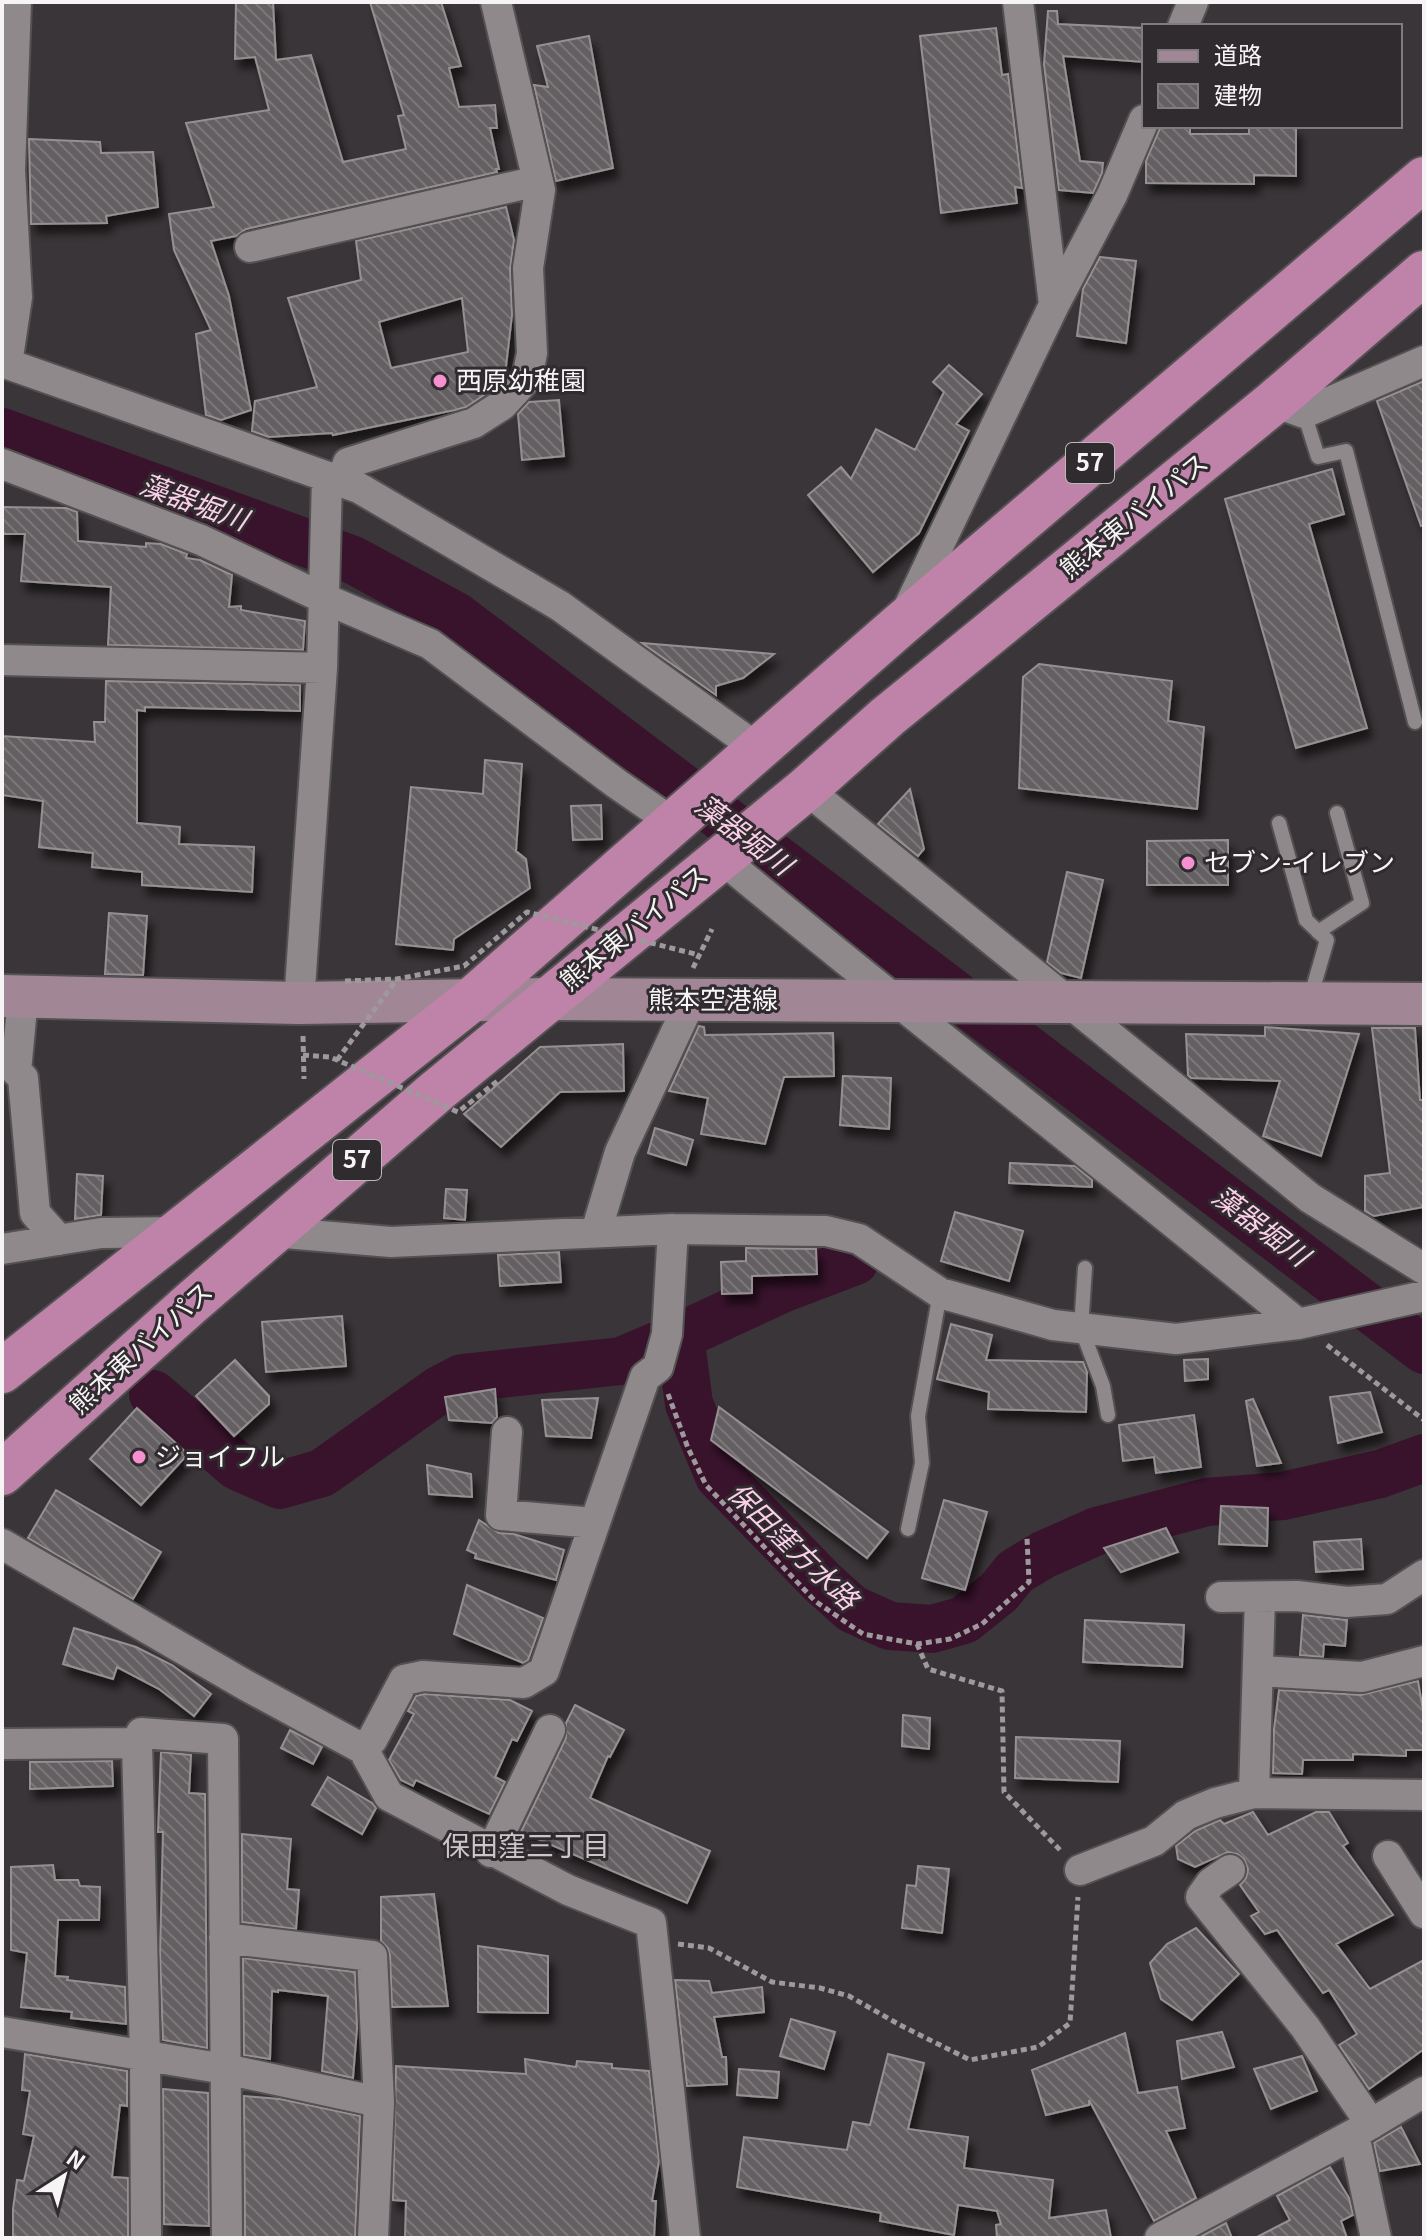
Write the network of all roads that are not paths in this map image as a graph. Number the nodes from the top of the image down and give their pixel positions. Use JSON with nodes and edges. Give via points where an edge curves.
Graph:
{"nodes":[{"id":1,"x":16,"y":2,"type":"edge"},
{"id":2,"x":496,"y":2,"type":"edge"},
{"id":3,"x":1018,"y":2,"type":"edge"},
{"id":4,"x":1193,"y":2,"type":"edge"},
{"id":5,"x":1184,"y":24,"type":"edge"},
{"id":6,"x":1142,"y":125,"type":"edge"},
{"id":7,"x":1424,"y":179,"type":"edge"},
{"id":8,"x":538,"y":181,"type":"junction"},
{"id":9,"x":250,"y":247,"type":"dead end"},
{"id":10,"x":1424,"y":273,"type":"edge"},
{"id":11,"x":1054,"y":305,"type":"junction"},
{"id":12,"x":1424,"y":361,"type":"edge"},
{"id":13,"x":4,"y":363,"type":"edge"},
{"id":14,"x":1289,"y":408,"type":"junction"},
{"id":15,"x":2,"y":464,"type":"edge"},
{"id":16,"x":334,"y":481,"type":"junction"},
{"id":17,"x":323,"y":589,"type":"junction"},
{"id":18,"x":901,"y":624,"type":"junction"},
{"id":19,"x":2,"y":660,"type":"edge"},
{"id":20,"x":322,"y":668,"type":"junction"},
{"id":21,"x":1415,"y":722,"type":"dead end"},
{"id":22,"x":758,"y":749,"type":"junction"},
{"id":23,"x":806,"y":789,"type":"junction"},
{"id":24,"x":1337,"y":813,"type":"dead end"},
{"id":25,"x":672,"y":822,"type":"junction"},
{"id":26,"x":1279,"y":823,"type":"dead end"},
{"id":27,"x":721,"y":858,"type":"junction"},
{"id":28,"x":1318,"y":932,"type":"junction"},
{"id":29,"x":691,"y":985,"type":"junction"},
{"id":30,"x":13,"y":996,"type":"edge"},
{"id":31,"x":547,"y":999,"type":"junction"},
{"id":32,"x":470,"y":1001,"type":"junction"},
{"id":33,"x":904,"y":1002,"type":"junction"},
{"id":34,"x":1058,"y":1004,"type":"junction"},
{"id":35,"x":1309,"y":1004,"type":"junction"},
{"id":36,"x":1424,"y":1004,"type":"edge"},
{"id":37,"x":301,"y":1018,"type":"junction"},
{"id":38,"x":673,"y":1229,"type":"junction"},
{"id":39,"x":180,"y":1232,"type":"junction"},
{"id":40,"x":273,"y":1232,"type":"junction"},
{"id":41,"x":596,"y":1232,"type":"junction"},
{"id":42,"x":59,"y":1240,"type":"junction"},
{"id":43,"x":2,"y":1249,"type":"edge"},
{"id":44,"x":1085,"y":1268,"type":"dead end"},
{"id":45,"x":1424,"y":1269,"type":"edge"},
{"id":46,"x":940,"y":1293,"type":"junction"},
{"id":47,"x":1424,"y":1296,"type":"edge"},
{"id":48,"x":1309,"y":1321,"type":"junction"},
{"id":49,"x":1081,"y":1328,"type":"junction"},
{"id":50,"x":2,"y":1371,"type":"edge"},
{"id":51,"x":1108,"y":1415,"type":"dead end"},
{"id":52,"x":507,"y":1432,"type":"dead end"},
{"id":53,"x":2,"y":1473,"type":"edge"},
{"id":54,"x":595,"y":1523,"type":"junction"},
{"id":55,"x":908,"y":1529,"type":"dead end"},
{"id":56,"x":2,"y":1544,"type":"edge"},
{"id":57,"x":1424,"y":1575,"type":"edge"},
{"id":58,"x":1221,"y":1597,"type":"dead end"},
{"id":59,"x":1260,"y":1597,"type":"junction"},
{"id":60,"x":1424,"y":1661,"type":"edge"},
{"id":61,"x":1259,"y":1671,"type":"junction"},
{"id":62,"x":550,"y":1730,"type":"dead end"},
{"id":63,"x":137,"y":1743,"type":"junction"},
{"id":64,"x":2,"y":1744,"type":"edge"},
{"id":65,"x":363,"y":1749,"type":"junction"},
{"id":66,"x":1254,"y":1793,"type":"junction"},
{"id":67,"x":1424,"y":1795,"type":"edge"},
{"id":68,"x":491,"y":1852,"type":"junction"},
{"id":69,"x":1388,"y":1856,"type":"dead end"},
{"id":70,"x":1080,"y":1870,"type":"road end"},
{"id":71,"x":1230,"y":1870,"type":"dead end"},
{"id":72,"x":1423,"y":1909,"type":"edge"},
{"id":73,"x":224,"y":1938,"type":"junction"},
{"id":74,"x":2,"y":2032,"type":"edge"},
{"id":75,"x":145,"y":2056,"type":"junction"},
{"id":76,"x":225,"y":2069,"type":"junction"},
{"id":77,"x":1424,"y":2092,"type":"edge"},
{"id":78,"x":379,"y":2102,"type":"junction"},
{"id":79,"x":1363,"y":2129,"type":"junction"},
{"id":80,"x":146,"y":2238,"type":"edge"},
{"id":81,"x":227,"y":2238,"type":"edge"},
{"id":82,"x":373,"y":2238,"type":"edge"},
{"id":83,"x":685,"y":2238,"type":"edge"},
{"id":84,"x":1160,"y":2238,"type":"edge"},
{"id":85,"x":1376,"y":2238,"type":"edge"}],
"edges":[{"from":1,"to":13,"type":"street","via":[[10,170],[17,297]]},
{"from":2,"to":8,"type":"street"},
{"from":3,"to":11,"type":"street"},
{"from":4,"to":5,"type":"street"},
{"from":6,"to":11,"type":"street"},
{"from":7,"to":18,"type":"highway","name":"熊本東バイパス","number":"57"},
{"from":8,"to":9,"type":"street"},
{"from":8,"to":16,"type":"street","via":[[528,268],[532,353],[527,378],[502,405],[474,423],[348,463]]},
{"from":10,"to":14,"type":"highway","name":"熊本東バイパス","number":"57"},
{"from":11,"to":18,"type":"street"},
{"from":12,"to":14,"type":"street"},
{"from":13,"to":16,"type":"street"},
{"from":14,"to":21,"type":"lane","via":[[1318,457],[1346,451]]},
{"from":14,"to":23,"type":"highway","name":"熊本東バイパス","number":"57","via":[[887,717]]},
{"from":15,"to":17,"type":"street"},
{"from":16,"to":17,"type":"street"},
{"from":16,"to":22,"type":"street","via":[[396,508],[560,606]]},
{"from":17,"to":20,"type":"street"},
{"from":17,"to":25,"type":"street","via":[[430,644]]},
{"from":18,"to":22,"type":"highway","name":"熊本東バイパス","number":"57"},
{"from":19,"to":20,"type":"street"},
{"from":20,"to":37,"type":"street"},
{"from":22,"to":25,"type":"highway","name":"熊本東バイパス","number":"57"},
{"from":23,"to":27,"type":"highway","name":"熊本東バイパス","number":"57"},
{"from":23,"to":34,"type":"street"},
{"from":24,"to":28,"type":"lane","via":[[1362,903]]},
{"from":25,"to":32,"type":"highway","name":"熊本東バイパス","number":"57"},
{"from":26,"to":28,"type":"lane","via":[[1306,920]]},
{"from":27,"to":31,"type":"highway","name":"熊本東バイパス","number":"57"},
{"from":27,"to":33,"type":"street"},
{"from":28,"to":35,"type":"lane","via":[[1327,940]]},
{"from":29,"to":31,"type":"main road","name":"熊本空港線"},
{"from":29,"to":33,"type":"main road","name":"熊本空港線"},
{"from":29,"to":41,"type":"street","via":[[620,1152]]},
{"from":30,"to":37,"type":"main road","name":"熊本空港線"},
{"from":30,"to":42,"type":"street","via":[[16,1071],[23,1078],[35,1213]]},
{"from":31,"to":32,"type":"main road","name":"熊本空港線"},
{"from":31,"to":40,"type":"highway","name":"熊本東バイパス","number":"57"},
{"from":32,"to":37,"type":"main road","name":"熊本空港線"},
{"from":32,"to":39,"type":"highway","name":"熊本東バイパス","number":"57"},
{"from":33,"to":34,"type":"main road","name":"熊本空港線"},
{"from":33,"to":48,"type":"street","via":[[1140,1194]]},
{"from":34,"to":35,"type":"main road","name":"熊本空港線"},
{"from":34,"to":45,"type":"street","via":[[1310,1198]]},
{"from":35,"to":36,"type":"main road","name":"熊本空港線"},
{"from":38,"to":41,"type":"street"},
{"from":38,"to":46,"type":"street","via":[[826,1231],[859,1239]]},
{"from":38,"to":54,"type":"street","via":[[667,1334],[658,1367],[645,1377]]},
{"from":39,"to":42,"type":"street","via":[[101,1233]]},
{"from":39,"to":50,"type":"highway","name":"熊本東バイパス","number":"57"},
{"from":40,"to":41,"type":"street","via":[[391,1242]]},
{"from":40,"to":53,"type":"highway","name":"熊本東バイパス","number":"57"},
{"from":42,"to":43,"type":"street"},
{"from":44,"to":49,"type":"lane"},
{"from":46,"to":49,"type":"street"},
{"from":46,"to":55,"type":"lane","via":[[918,1416],[922,1463]]},
{"from":47,"to":48,"type":"street"},
{"from":48,"to":49,"type":"street","via":[[1176,1339]]},
{"from":49,"to":51,"type":"lane"},
{"from":52,"to":54,"type":"street","via":[[501,1515]]},
{"from":54,"to":65,"type":"street","via":[[544,1671],[524,1683],[423,1676],[404,1680]]},
{"from":56,"to":65,"type":"street"},
{"from":57,"to":59,"type":"street","via":[[1387,1599]]},
{"from":58,"to":59,"type":"street"},
{"from":59,"to":61,"type":"street"},
{"from":60,"to":61,"type":"street","via":[[1362,1677]]},
{"from":61,"to":66,"type":"street"},
{"from":62,"to":68,"type":"street"},
{"from":63,"to":64,"type":"street"},
{"from":63,"to":73,"type":"street","via":[[141,1733],[223,1739]]},
{"from":63,"to":75,"type":"street"},
{"from":65,"to":68,"type":"street","via":[[389,1796]]},
{"from":66,"to":67,"type":"street"},
{"from":66,"to":70,"type":"street","via":[[1186,1815],[1154,1841]]},
{"from":68,"to":83,"type":"street","via":[[651,1923]]},
{"from":69,"to":72,"type":"street"},
{"from":71,"to":79,"type":"street","via":[[1201,1897],[1305,2027]]},
{"from":73,"to":76,"type":"street"},
{"from":73,"to":78,"type":"street","via":[[372,1956]]},
{"from":74,"to":75,"type":"street"},
{"from":75,"to":76,"type":"street"},
{"from":75,"to":80,"type":"street"},
{"from":76,"to":78,"type":"street"},
{"from":76,"to":81,"type":"street"},
{"from":77,"to":79,"type":"street"},
{"from":78,"to":82,"type":"street"},
{"from":79,"to":84,"type":"street"},
{"from":79,"to":85,"type":"street"}]}
